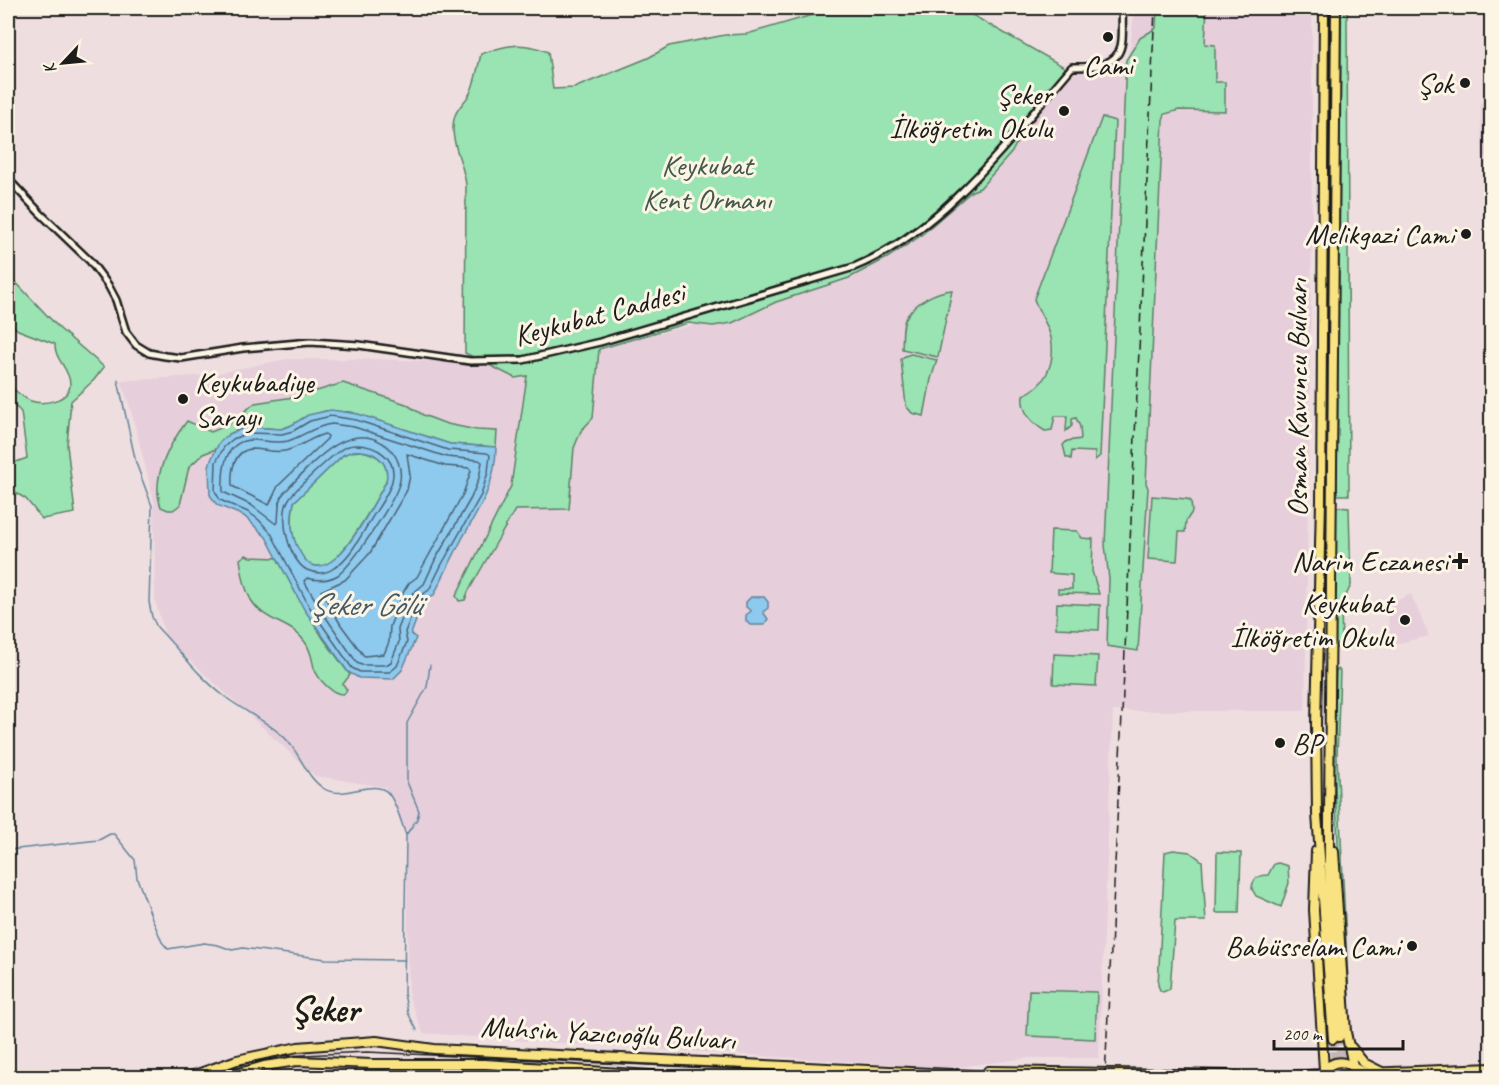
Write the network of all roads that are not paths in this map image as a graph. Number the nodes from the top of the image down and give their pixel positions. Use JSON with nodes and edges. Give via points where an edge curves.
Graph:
{"nodes":[{"id":1,"x":1123,"y":8,"type":"edge"},
{"id":2,"x":1324,"y":8,"type":"edge"},
{"id":3,"x":1336,"y":8,"type":"edge"},
{"id":4,"x":8,"y":179,"type":"edge"},
{"id":5,"x":1317,"y":814,"type":"junction"},
{"id":6,"x":1339,"y":1039,"type":"junction"},
{"id":7,"x":1354,"y":1066,"type":"junction"},
{"id":8,"x":1491,"y":1067,"type":"edge"},
{"id":9,"x":1382,"y":1072,"type":"junction"},
{"id":10,"x":953,"y":1074,"type":"junction"},
{"id":11,"x":1323,"y":1074,"type":"edge"},
{"id":12,"x":1082,"y":1075,"type":"edge"},
{"id":13,"x":1120,"y":1076,"type":"edge"},
{"id":14,"x":186,"y":1077,"type":"edge"},
{"id":15,"x":222,"y":1077,"type":"edge"},
{"id":16,"x":695,"y":1077,"type":"edge"},
{"id":17,"x":1033,"y":1077,"type":"edge"},
{"id":18,"x":1244,"y":1077,"type":"edge"},
{"id":19,"x":1258,"y":1077,"type":"edge"},
{"id":20,"x":1362,"y":1077,"type":"edge"}],
"edges":[{"from":1,"to":4,"type":"street","name":"Keykubat Caddesi","via":[[1121,46],[1115,56],[1099,66],[1072,67],[939,213],[891,249],[854,267],[534,359],[481,362],[310,342],[181,358],[149,353],[126,332],[116,300],[90,261]]},
{"from":2,"to":5,"type":"highway","name":"Osman Kavuncu Bulvarı"},
{"from":3,"to":6,"type":"highway","name":"Osman Kavuncu Bulvarı","via":[[1329,814],[1335,862]]},
{"from":5,"to":6,"type":"highway","name":"Osman Kavuncu Bulvarı"},
{"from":5,"to":11,"type":"highway","via":[[1314,910]]},
{"from":6,"to":7,"type":"highway"},
{"from":6,"to":9,"type":"highway","via":[[1361,1060]]},
{"from":7,"to":9,"type":"main road","via":[[1362,1071]]},
{"from":7,"to":11,"type":"highway","via":[[1337,1062]]},
{"from":7,"to":20,"type":"highway"},
{"from":8,"to":9,"type":"main road"},
{"from":10,"to":12,"type":"highway","via":[[1000,1070]]},
{"from":10,"to":14,"type":"highway","name":"Muhsin Yazıcıoğlu Bulvarı","via":[[434,1049],[376,1041],[260,1054]]},
{"from":10,"to":17,"type":"highway","name":"Muhsin Yazıcıoğlu Bulvarı"},
{"from":11,"to":19,"type":"highway"},
{"from":12,"to":13,"type":"highway"},
{"from":13,"to":18,"type":"highway"},
{"from":15,"to":16,"type":"highway","name":"Muhsin Yazıcıoğlu Bulvarı","via":[[297,1061],[485,1064]]}]}
